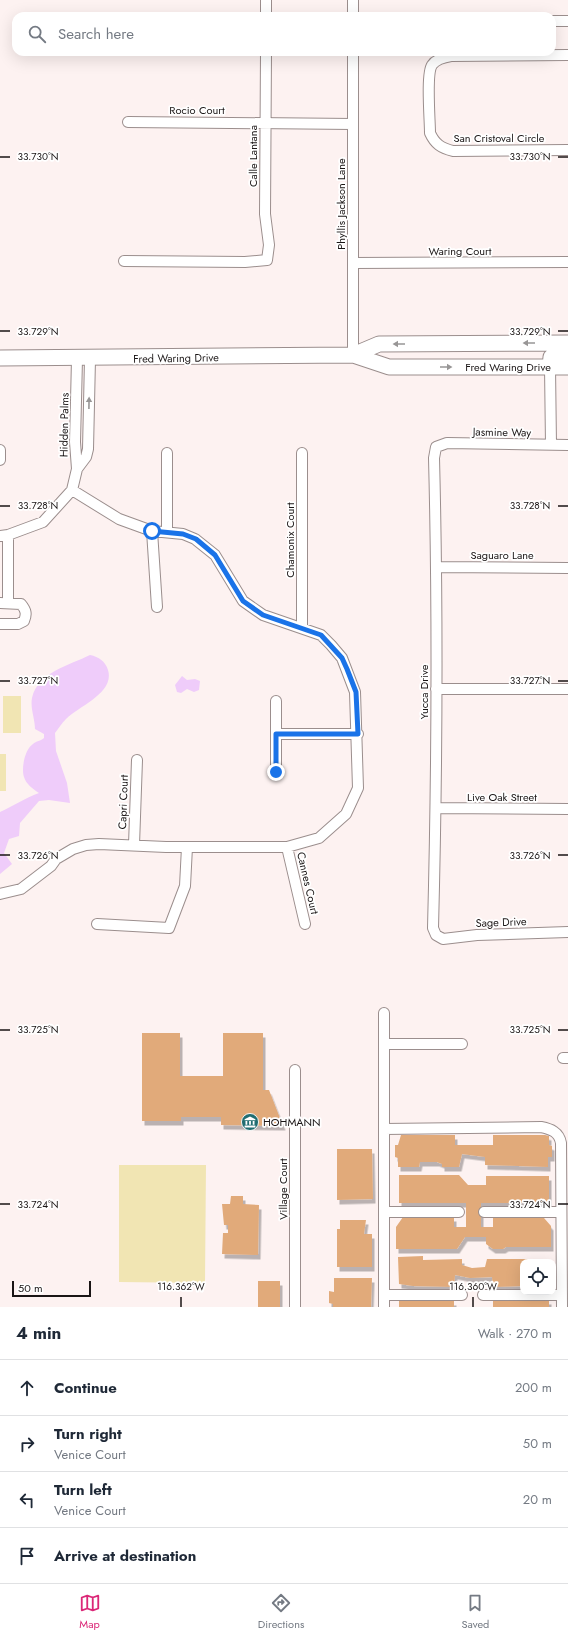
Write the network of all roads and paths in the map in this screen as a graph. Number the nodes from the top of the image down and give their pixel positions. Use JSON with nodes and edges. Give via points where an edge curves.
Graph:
{"nodes":[{"id":1,"x":266,"y":0,"type":"edge"},
{"id":2,"x":353,"y":0,"type":"edge"},
{"id":3,"x":266,"y":12,"type":"edge"},
{"id":4,"x":353,"y":12,"type":"edge"},
{"id":5,"x":556,"y":21,"type":"edge"},
{"id":6,"x":568,"y":21,"type":"edge"},
{"id":7,"x":266,"y":56,"type":"edge"},
{"id":8,"x":353,"y":56,"type":"edge"},
{"id":9,"x":568,"y":56,"type":"edge"},
{"id":10,"x":128,"y":122,"type":"dead end"},
{"id":11,"x":266,"y":122,"type":"junction"},
{"id":12,"x":353,"y":124,"type":"junction"},
{"id":13,"x":568,"y":150,"type":"edge"},
{"id":14,"x":124,"y":261,"type":"dead end"},
{"id":15,"x":568,"y":262,"type":"edge"},
{"id":16,"x":353,"y":263,"type":"junction"},
{"id":17,"x":568,"y":343,"type":"edge"},
{"id":18,"x":568,"y":354,"type":"edge"},
{"id":19,"x":353,"y":355,"type":"junction"},
{"id":20,"x":0,"y":358,"type":"edge"},
{"id":21,"x":83,"y":359,"type":"junction"},
{"id":22,"x":568,"y":367,"type":"edge"},
{"id":23,"x":550,"y":368,"type":"junction"},
{"id":24,"x":75,"y":431,"type":"junction"},
{"id":25,"x":89,"y":431,"type":"junction"},
{"id":26,"x":551,"y":445,"type":"junction"},
{"id":27,"x":568,"y":445,"type":"edge"},
{"id":28,"x":436,"y":447,"type":"joint"},
{"id":29,"x":0,"y":450,"type":"edge"},
{"id":30,"x":167,"y":453,"type":"dead end"},
{"id":31,"x":302,"y":453,"type":"dead end"},
{"id":32,"x":0,"y":460,"type":"edge"},
{"id":33,"x":77,"y":469,"type":"junction"},
{"id":34,"x":72,"y":490,"type":"junction"},
{"id":35,"x":152,"y":531,"type":"junction"},
{"id":36,"x":167,"y":531,"type":"junction"},
{"id":37,"x":4,"y":536,"type":"edge"},
{"id":38,"x":436,"y":567,"type":"junction"},
{"id":39,"x":568,"y":568,"type":"edge"},
{"id":40,"x":4,"y":603,"type":"edge"},
{"id":41,"x":156,"y":607,"type":"dead end"},
{"id":42,"x":0,"y":624,"type":"edge"},
{"id":43,"x":302,"y":627,"type":"junction"},
{"id":44,"x":436,"y":689,"type":"junction"},
{"id":45,"x":568,"y":689,"type":"edge"},
{"id":46,"x":276,"y":701,"type":"dead end"},
{"id":47,"x":276,"y":734,"type":"junction"},
{"id":48,"x":358,"y":734,"type":"junction"},
{"id":49,"x":137,"y":760,"type":"dead end"},
{"id":50,"x":276,"y":772,"type":"dead end"},
{"id":51,"x":436,"y":808,"type":"junction"},
{"id":52,"x":568,"y":809,"type":"edge"},
{"id":53,"x":134,"y":845,"type":"junction"},
{"id":54,"x":187,"y":847,"type":"junction"},
{"id":55,"x":287,"y":847,"type":"junction"},
{"id":56,"x":0,"y":894,"type":"edge"},
{"id":57,"x":97,"y":924,"type":"dead end"},
{"id":58,"x":305,"y":924,"type":"dead end"},
{"id":59,"x":568,"y":932,"type":"edge"},
{"id":60,"x":436,"y":935,"type":"joint"},
{"id":61,"x":384,"y":1013,"type":"dead end"},
{"id":62,"x":384,"y":1044,"type":"junction"},
{"id":63,"x":462,"y":1044,"type":"dead end"},
{"id":64,"x":295,"y":1070,"type":"dead end"},
{"id":65,"x":384,"y":1129,"type":"junction"},
{"id":66,"x":384,"y":1212,"type":"junction"},
{"id":67,"x":459,"y":1212,"type":"dead end"},
{"id":68,"x":484,"y":1212,"type":"dead end"},
{"id":69,"x":561,"y":1212,"type":"junction"},
{"id":70,"x":384,"y":1295,"type":"junction"},
{"id":71,"x":462,"y":1295,"type":"dead end"},
{"id":72,"x":483,"y":1295,"type":"dead end"},
{"id":73,"x":562,"y":1295,"type":"junction"},
{"id":74,"x":295,"y":1307,"type":"edge"},
{"id":75,"x":384,"y":1307,"type":"edge"},
{"id":76,"x":562,"y":1307,"type":"edge"}],
"edges":[{"from":1,"to":3,"type":"street"},
{"from":2,"to":4,"type":"street"},
{"from":5,"to":6,"type":"street"},
{"from":7,"to":11,"type":"street","name":"Calle Lantana"},
{"from":8,"to":12,"type":"street","name":"Phyllis Jackson Lane"},
{"from":9,"to":13,"type":"street","name":"San Cristoval Circle","via":[[452,56],[441,58],[432,64],[429,75],[430,133],[434,142],[442,148],[453,151]]},
{"from":10,"to":11,"type":"street","name":"Rocio Court"},
{"from":11,"to":12,"type":"street","name":"Rocio Court"},
{"from":11,"to":14,"type":"street","name":"Calle Lantana","via":[[265,214],[269,245],[267,260]]},
{"from":12,"to":16,"type":"street","name":"Phyllis Jackson Lane"},
{"from":15,"to":16,"type":"street","name":"Waring Court"},
{"from":16,"to":19,"type":"street","name":"Phyllis Jackson Lane"},
{"from":17,"to":19,"type":"main road","name":"Fred Waring Drive","one_way":true,"via":[[379,344]]},
{"from":18,"to":23,"type":"main road","via":[[551,357]]},
{"from":19,"to":21,"type":"main road","name":"Fred Waring Drive"},
{"from":19,"to":23,"type":"main road","name":"Fred Waring Drive","one_way":true,"via":[[389,367]]},
{"from":20,"to":21,"type":"main road","name":"Fred Waring Drive"},
{"from":21,"to":24,"type":"street","name":"Hidden Palms"},
{"from":25,"to":21,"type":"street","one_way":true},
{"from":22,"to":23,"type":"main road","name":"Fred Waring Drive"},
{"from":23,"to":26,"type":"street"},
{"from":24,"to":25,"type":"street"},
{"from":24,"to":33,"type":"street","name":"Hidden Palms"},
{"from":25,"to":33,"type":"street","via":[[87,453]]},
{"from":26,"to":27,"type":"street","name":"Jasmine Way"},
{"from":26,"to":28,"type":"street","name":"Jasmine Way","via":[[446,443]]},
{"from":28,"to":38,"type":"street","name":"Yucca Drive"},
{"from":29,"to":32,"type":"street"},
{"from":30,"to":36,"type":"street"},
{"from":31,"to":43,"type":"street","name":"Chamonix Court"},
{"from":33,"to":34,"type":"street","name":"Hidden Palms"},
{"from":34,"to":35,"type":"street","via":[[119,519]]},
{"from":34,"to":37,"type":"street","via":[[43,522]]},
{"from":35,"to":36,"type":"street"},
{"from":35,"to":41,"type":"street"},
{"from":36,"to":43,"type":"street","via":[[196,539],[215,555],[243,601],[263,615]]},
{"from":37,"to":40,"type":"street"},
{"from":38,"to":39,"type":"street","name":"Saguaro Lane"},
{"from":38,"to":44,"type":"street","name":"Yucca Drive"},
{"from":40,"to":42,"type":"street","via":[[21,604],[27,615],[24,622]]},
{"from":43,"to":48,"type":"street","via":[[321,635],[342,658],[356,692]]},
{"from":44,"to":45,"type":"street"},
{"from":44,"to":51,"type":"street","name":"Yucca Drive"},
{"from":46,"to":47,"type":"street"},
{"from":47,"to":48,"type":"street"},
{"from":47,"to":50,"type":"street"},
{"from":48,"to":55,"type":"street","via":[[358,788],[346,814],[319,838]]},
{"from":49,"to":53,"type":"street","name":"Capri Court"},
{"from":51,"to":52,"type":"street","name":"Live Oak Street"},
{"from":51,"to":60,"type":"street","name":"Yucca Drive","via":[[433,928]]},
{"from":53,"to":54,"type":"street"},
{"from":53,"to":56,"type":"street","via":[[99,844],[73,849],[56,859],[51,866],[21,889]]},
{"from":54,"to":55,"type":"street"},
{"from":54,"to":57,"type":"street","via":[[184,886],[169,928]]},
{"from":55,"to":58,"type":"street","name":"Cannes Court"},
{"from":59,"to":60,"type":"street","name":"Sage Drive","via":[[477,935],[443,939]]},
{"from":61,"to":62,"type":"street"},
{"from":62,"to":63,"type":"street"},
{"from":62,"to":65,"type":"street"},
{"from":64,"to":74,"type":"street","name":"Village Court"},
{"from":65,"to":66,"type":"street"},
{"from":65,"to":69,"type":"street","via":[[541,1127],[553,1130],[561,1143]]},
{"from":66,"to":67,"type":"street"},
{"from":66,"to":70,"type":"street"},
{"from":68,"to":69,"type":"street"},
{"from":69,"to":73,"type":"street"},
{"from":70,"to":71,"type":"street"},
{"from":70,"to":75,"type":"street"},
{"from":72,"to":73,"type":"street"},
{"from":73,"to":76,"type":"street"}]}
